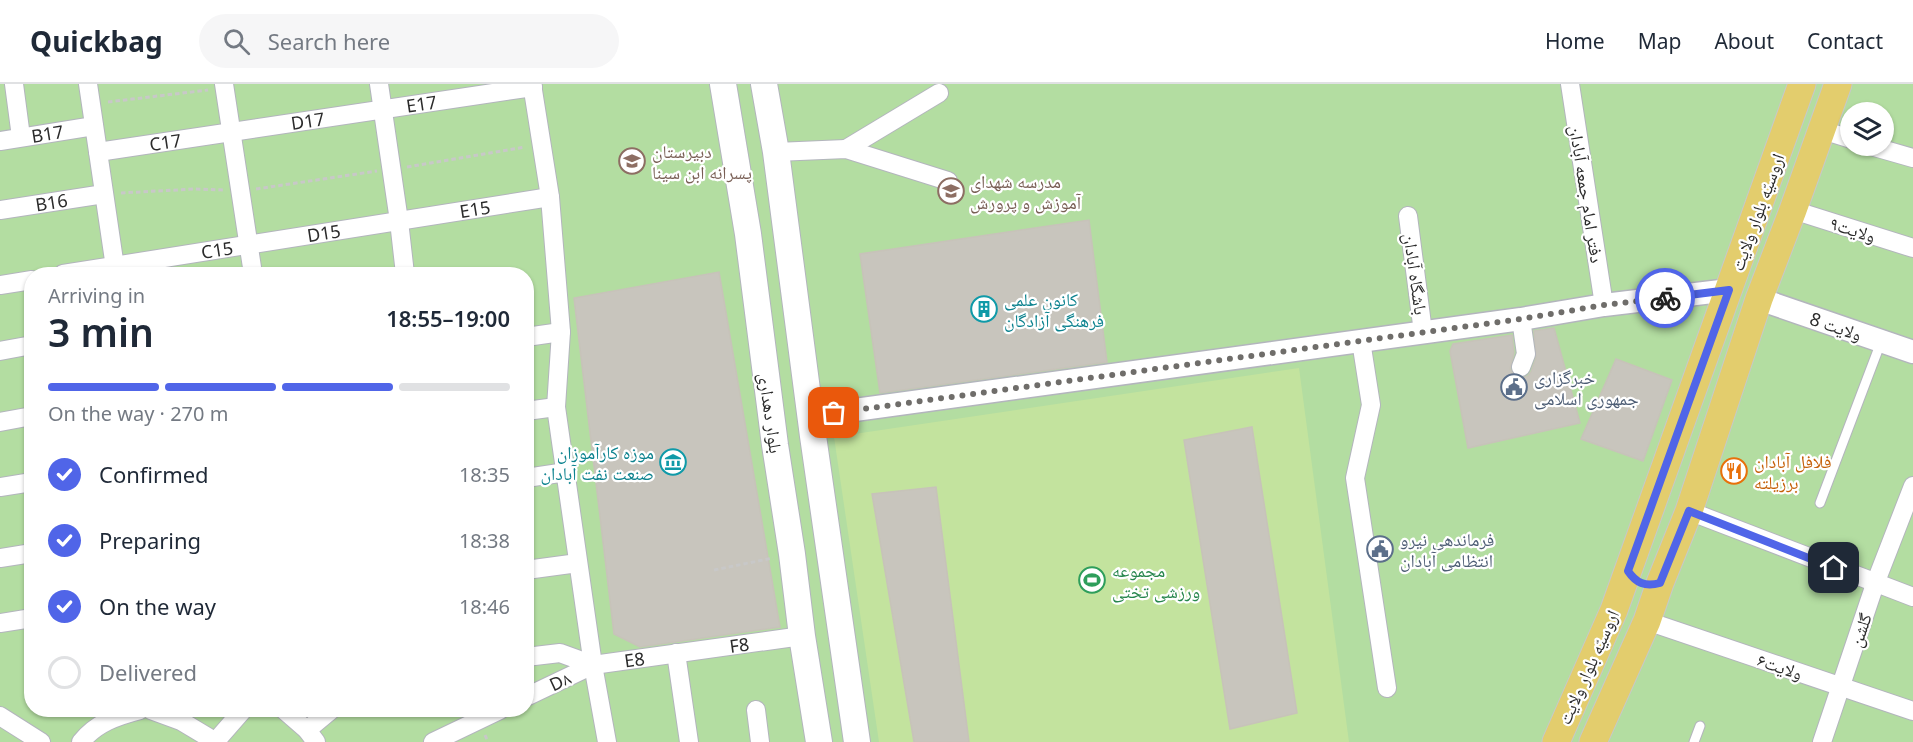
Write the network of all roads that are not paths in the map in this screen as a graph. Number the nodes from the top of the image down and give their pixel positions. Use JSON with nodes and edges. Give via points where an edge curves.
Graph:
{"nodes":[{"id":1,"x":14,"y":84,"type":"edge"},
{"id":2,"x":88,"y":84,"type":"edge"},
{"id":3,"x":379,"y":84,"type":"edge"},
{"id":4,"x":723,"y":84,"type":"edge"},
{"id":5,"x":765,"y":84,"type":"edge"},
{"id":6,"x":1570,"y":84,"type":"edge"},
{"id":7,"x":1802,"y":84,"type":"edge"},
{"id":8,"x":1838,"y":84,"type":"edge"},
{"id":9,"x":225,"y":86,"type":"edge"},
{"id":10,"x":532,"y":86,"type":"edge"},
{"id":11,"x":939,"y":93,"type":"dead end"},
{"id":12,"x":382,"y":109,"type":"junction"},
{"id":13,"x":94,"y":126,"type":"junction"},
{"id":14,"x":1821,"y":130,"type":"junction"},
{"id":15,"x":231,"y":131,"type":"junction"},
{"id":16,"x":1840,"y":136,"type":"edge"},
{"id":17,"x":21,"y":137,"type":"junction"},
{"id":18,"x":0,"y":141,"type":"edge"},
{"id":19,"x":846,"y":149,"type":"junction"},
{"id":20,"x":98,"y":152,"type":"junction"},
{"id":21,"x":776,"y":152,"type":"junction"},
{"id":22,"x":1894,"y":153,"type":"edge"},
{"id":23,"x":1913,"y":158,"type":"edge"},
{"id":24,"x":779,"y":181,"type":"junction"},
{"id":25,"x":948,"y":181,"type":"dead end"},
{"id":26,"x":740,"y":186,"type":"junction"},
{"id":27,"x":104,"y":194,"type":"junction"},
{"id":28,"x":550,"y":198,"type":"junction"},
{"id":29,"x":0,"y":210,"type":"edge"},
{"id":30,"x":1793,"y":210,"type":"junction"},
{"id":31,"x":1408,"y":216,"type":"dead end"},
{"id":32,"x":399,"y":221,"type":"junction"},
{"id":33,"x":786,"y":226,"type":"junction"},
{"id":34,"x":748,"y":234,"type":"junction"},
{"id":35,"x":248,"y":245,"type":"junction"},
{"id":36,"x":1913,"y":248,"type":"edge"},
{"id":37,"x":116,"y":267,"type":"edge"},
{"id":38,"x":132,"y":267,"type":"edge"},
{"id":39,"x":252,"y":267,"type":"edge"},
{"id":40,"x":404,"y":267,"type":"edge"},
{"id":41,"x":24,"y":281,"type":"edge"},
{"id":42,"x":0,"y":285,"type":"edge"},
{"id":43,"x":1729,"y":290,"type":"junction"},
{"id":44,"x":1759,"y":299,"type":"junction"},
{"id":45,"x":1604,"y":305,"type":"junction"},
{"id":46,"x":1521,"y":319,"type":"junction"},
{"id":47,"x":561,"y":332,"type":"junction"},
{"id":48,"x":1423,"y":332,"type":"junction"},
{"id":49,"x":534,"y":336,"type":"edge"},
{"id":50,"x":1361,"y":341,"type":"junction"},
{"id":51,"x":1881,"y":342,"type":"junction"},
{"id":52,"x":24,"y":346,"type":"edge"},
{"id":53,"x":0,"y":351,"type":"edge"},
{"id":54,"x":1913,"y":352,"type":"edge"},
{"id":55,"x":1521,"y":367,"type":"dead end"},
{"id":56,"x":556,"y":407,"type":"junction"},
{"id":57,"x":534,"y":410,"type":"edge"},
{"id":58,"x":811,"y":416,"type":"junction"},
{"id":59,"x":24,"y":418,"type":"edge"},
{"id":60,"x":0,"y":422,"type":"edge"},
{"id":61,"x":566,"y":472,"type":"junction"},
{"id":62,"x":534,"y":477,"type":"edge"},
{"id":63,"x":24,"y":483,"type":"edge"},
{"id":64,"x":1913,"y":486,"type":"edge"},
{"id":65,"x":0,"y":487,"type":"edge"},
{"id":66,"x":1820,"y":503,"type":"dead end"},
{"id":67,"x":1689,"y":511,"type":"junction"},
{"id":68,"x":24,"y":554,"type":"edge"},
{"id":69,"x":0,"y":558,"type":"edge"},
{"id":70,"x":578,"y":563,"type":"junction"},
{"id":71,"x":534,"y":569,"type":"edge"},
{"id":72,"x":1628,"y":571,"type":"junction"},
{"id":73,"x":1660,"y":583,"type":"junction"},
{"id":74,"x":1875,"y":584,"type":"junction"},
{"id":75,"x":1913,"y":597,"type":"edge"},
{"id":76,"x":1614,"y":610,"type":"junction"},
{"id":77,"x":24,"y":619,"type":"edge"},
{"id":78,"x":1647,"y":621,"type":"junction"},
{"id":79,"x":0,"y":623,"type":"edge"},
{"id":80,"x":802,"y":636,"type":"junction"},
{"id":81,"x":676,"y":653,"type":"junction"},
{"id":82,"x":534,"y":656,"type":"edge"},
{"id":83,"x":593,"y":665,"type":"junction"},
{"id":84,"x":1841,"y":686,"type":"junction"},
{"id":85,"x":1387,"y":688,"type":"dead end"},
{"id":86,"x":534,"y":693,"type":"edge"},
{"id":87,"x":756,"y":710,"type":"dead end"},
{"id":88,"x":1913,"y":711,"type":"edge"},
{"id":89,"x":0,"y":716,"type":"edge"},
{"id":90,"x":112,"y":717,"type":"edge"},
{"id":91,"x":170,"y":717,"type":"edge"},
{"id":92,"x":237,"y":717,"type":"edge"},
{"id":93,"x":291,"y":717,"type":"edge"},
{"id":94,"x":326,"y":717,"type":"edge"},
{"id":95,"x":485,"y":717,"type":"edge"},
{"id":96,"x":1700,"y":726,"type":"dead end"},
{"id":97,"x":311,"y":736,"type":"edge"},
{"id":98,"x":41,"y":742,"type":"edge"},
{"id":99,"x":81,"y":742,"type":"edge"},
{"id":100,"x":216,"y":742,"type":"edge"},
{"id":101,"x":433,"y":742,"type":"edge"},
{"id":102,"x":607,"y":742,"type":"edge"},
{"id":103,"x":689,"y":742,"type":"edge"},
{"id":104,"x":760,"y":742,"type":"edge"},
{"id":105,"x":819,"y":742,"type":"edge"},
{"id":106,"x":857,"y":742,"type":"edge"},
{"id":107,"x":1556,"y":742,"type":"edge"},
{"id":108,"x":1593,"y":742,"type":"edge"},
{"id":109,"x":1694,"y":742,"type":"edge"},
{"id":110,"x":1822,"y":742,"type":"edge"}],
"edges":[{"from":1,"to":17,"type":"street"},
{"from":2,"to":13,"type":"street"},
{"from":3,"to":12,"type":"street"},
{"from":4,"to":26,"type":"main road","name":"بلوار دهداری"},
{"from":5,"to":21,"type":"main road"},
{"from":6,"to":45,"type":"street","name":"دفتر امام جمعه آبادان"},
{"from":7,"to":43,"type":"main road","name":"اروسیّه بلوار ولایت"},
{"from":8,"to":14,"type":"main road","name":"اروسیّه بلوار ولایت"},
{"from":9,"to":15,"type":"street"},
{"from":10,"to":12,"type":"street","name":"E17"},
{"from":10,"to":28,"type":"street"},
{"from":11,"to":19,"type":"street"},
{"from":12,"to":15,"type":"street","name":"D17"},
{"from":12,"to":32,"type":"street"},
{"from":13,"to":17,"type":"street","name":"B17"},
{"from":13,"to":20,"type":"street"},
{"from":14,"to":16,"type":"street"},
{"from":14,"to":30,"type":"main road","name":"اروسیّه بلوار ولایت"},
{"from":15,"to":20,"type":"street","name":"C17"},
{"from":15,"to":35,"type":"street"},
{"from":17,"to":18,"type":"street","name":"B17"},
{"from":19,"to":21,"type":"street"},
{"from":19,"to":25,"type":"street"},
{"from":20,"to":27,"type":"street"},
{"from":21,"to":24,"type":"main road"},
{"from":22,"to":23,"type":"street"},
{"from":24,"to":26,"type":"main road"},
{"from":24,"to":33,"type":"main road"},
{"from":26,"to":34,"type":"main road","name":"بلوار دهداری"},
{"from":27,"to":29,"type":"street","name":"B16"},
{"from":27,"to":37,"type":"street"},
{"from":28,"to":32,"type":"street","name":"E15"},
{"from":28,"to":47,"type":"street"},
{"from":30,"to":36,"type":"street","name":"ولایت۹"},
{"from":30,"to":44,"type":"main road","name":"اروسیّه بلوار ولایت"},
{"from":31,"to":48,"type":"street","name":"باشگاه آبادان"},
{"from":32,"to":35,"type":"street","name":"D15"},
{"from":32,"to":40,"type":"street"},
{"from":33,"to":34,"type":"main road"},
{"from":33,"to":58,"type":"main road"},
{"from":34,"to":80,"type":"main road","name":"بلوار دهداری"},
{"from":35,"to":38,"type":"street","name":"C15"},
{"from":35,"to":39,"type":"street"},
{"from":41,"to":42,"type":"street"},
{"from":43,"to":45,"type":"street"},
{"from":43,"to":72,"type":"main road","name":"اروسیّه بلوار ولایت"},
{"from":44,"to":51,"type":"street","name":"ولایت 8"},
{"from":44,"to":67,"type":"main road","name":"اروسیّه بلوار ولایت"},
{"from":45,"to":46,"type":"street"},
{"from":46,"to":48,"type":"street"},
{"from":46,"to":55,"type":"street","via":[[1526,354]]},
{"from":47,"to":49,"type":"street"},
{"from":47,"to":56,"type":"street"},
{"from":48,"to":50,"type":"street"},
{"from":50,"to":58,"type":"street"},
{"from":50,"to":85,"type":"street","via":[[1371,405],[1355,478]]},
{"from":51,"to":54,"type":"street","name":"ولایت 8"},
{"from":51,"to":66,"type":"lane"},
{"from":52,"to":53,"type":"street"},
{"from":56,"to":57,"type":"street"},
{"from":56,"to":61,"type":"street"},
{"from":58,"to":106,"type":"main road"},
{"from":59,"to":60,"type":"street"},
{"from":61,"to":62,"type":"street"},
{"from":61,"to":70,"type":"street"},
{"from":63,"to":65,"type":"street"},
{"from":64,"to":74,"type":"street","name":"گلشن"},
{"from":67,"to":73,"type":"main road","name":"اروسیّه بلوار ولایت"},
{"from":67,"to":74,"type":"street"},
{"from":68,"to":69,"type":"street"},
{"from":70,"to":71,"type":"street"},
{"from":70,"to":83,"type":"street"},
{"from":72,"to":73,"type":"main road","via":[[1641,584]]},
{"from":72,"to":76,"type":"main road","name":"اروسیّه بلوار ولایت"},
{"from":73,"to":78,"type":"main road","name":"اروسیّه بلوار ولایت"},
{"from":74,"to":75,"type":"street"},
{"from":74,"to":84,"type":"street","name":"گلشن"},
{"from":76,"to":78,"type":"main road","via":[[1632,611]]},
{"from":76,"to":107,"type":"main road","name":"اروسیّه بلوار ولایت"},
{"from":77,"to":79,"type":"street"},
{"from":78,"to":84,"type":"street","name":"ولایت۶"},
{"from":78,"to":108,"type":"main road","name":"اروسیّه بلوار ولایت"},
{"from":80,"to":81,"type":"street","name":"F8"},
{"from":80,"to":105,"type":"main road","name":"بلوار دهداری"},
{"from":81,"to":83,"type":"street","name":"E8"},
{"from":81,"to":103,"type":"street"},
{"from":82,"to":83,"type":"street","via":[[560,653]]},
{"from":83,"to":86,"type":"street","name":"D۸"},
{"from":83,"to":102,"type":"street"},
{"from":84,"to":88,"type":"street","name":"ولایت۶"},
{"from":84,"to":110,"type":"street","name":"گلشن"},
{"from":87,"to":104,"type":"street"},
{"from":89,"to":98,"type":"street"},
{"from":90,"to":99,"type":"street"},
{"from":91,"to":100,"type":"street"},
{"from":92,"to":100,"type":"street"},
{"from":93,"to":97,"type":"street"},
{"from":94,"to":97,"type":"street"},
{"from":95,"to":101,"type":"street"},
{"from":96,"to":109,"type":"lane"}]}
